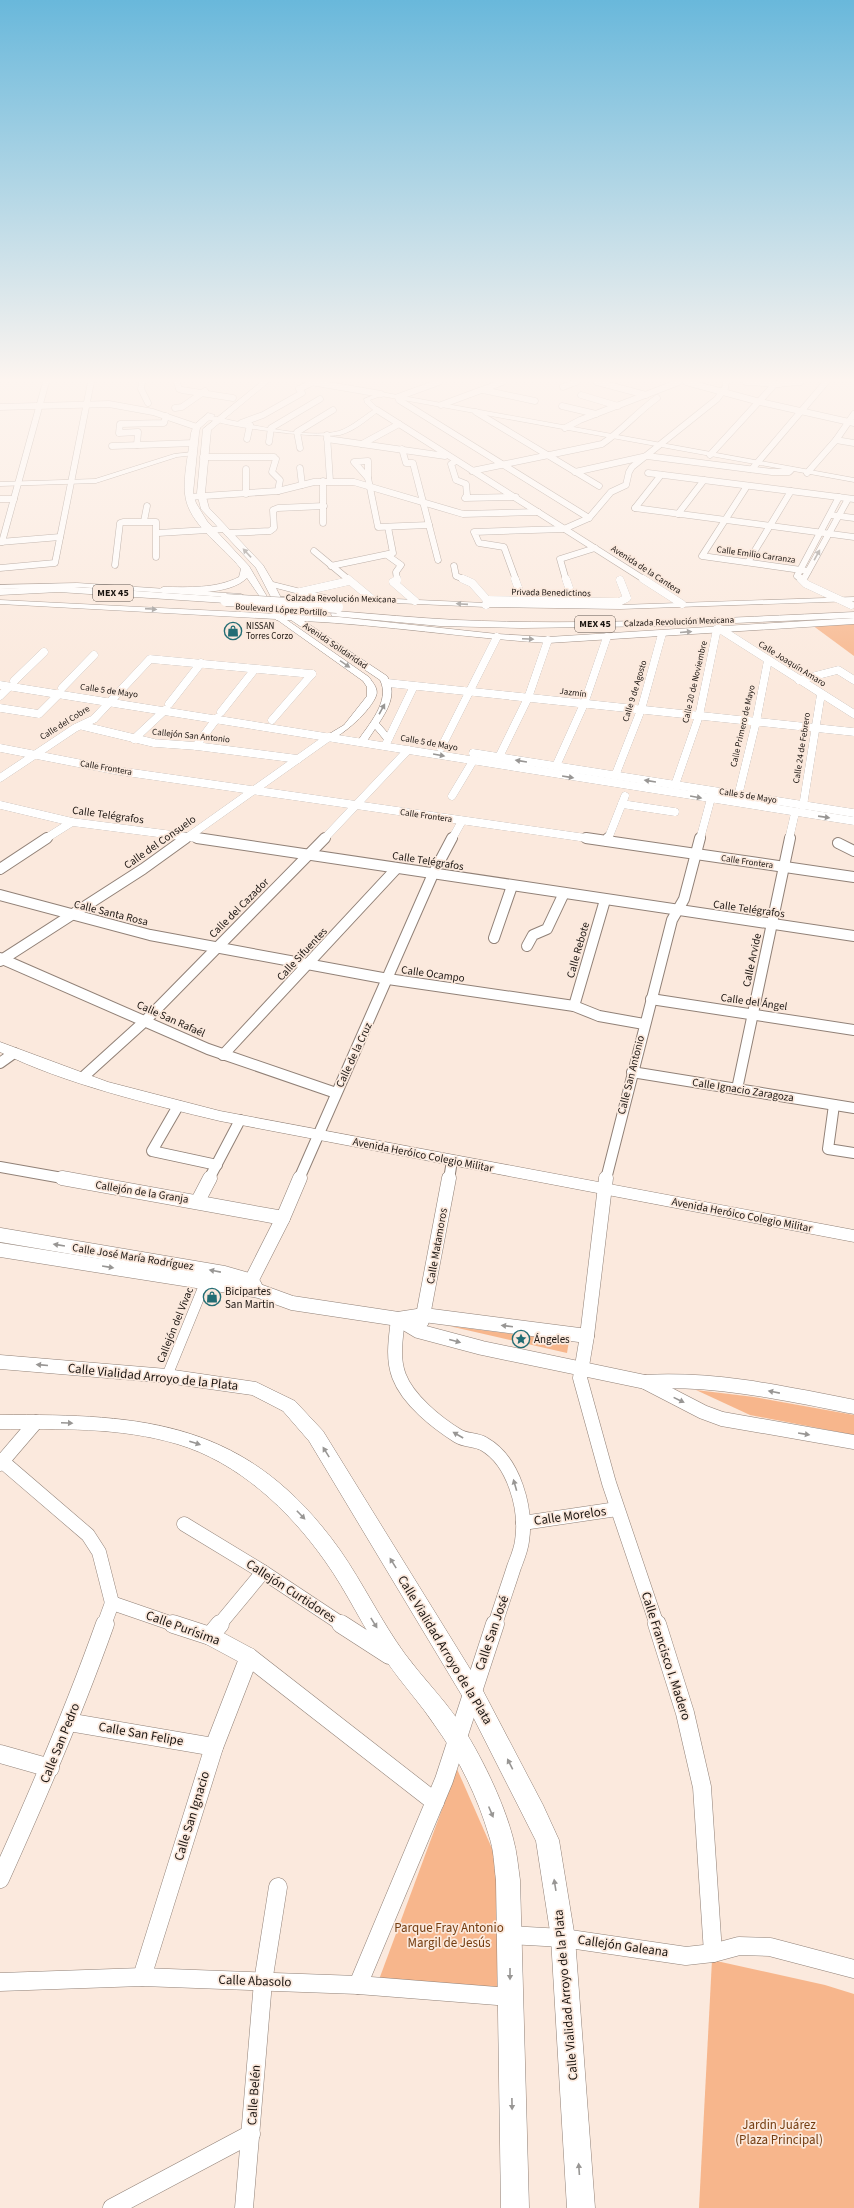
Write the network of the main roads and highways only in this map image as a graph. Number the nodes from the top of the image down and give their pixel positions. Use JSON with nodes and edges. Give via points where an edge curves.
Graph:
{"nodes":[{"id":1,"x":190,"y":485,"type":"edge"},
{"id":2,"x":202,"y":485,"type":"edge"},
{"id":3,"x":246,"y":568,"type":"junction"},
{"id":4,"x":270,"y":584,"type":"junction"},
{"id":5,"x":13,"y":586,"type":"road end"},
{"id":6,"x":0,"y":587,"type":"edge"},
{"id":7,"x":163,"y":590,"type":"road end"},
{"id":8,"x":0,"y":592,"type":"edge"},
{"id":9,"x":0,"y":598,"type":"edge"},
{"id":10,"x":326,"y":598,"type":"road end"},
{"id":11,"x":277,"y":599,"type":"junction"},
{"id":12,"x":226,"y":603,"type":"junction"},
{"id":13,"x":853,"y":604,"type":"edge"},
{"id":14,"x":697,"y":612,"type":"junction"},
{"id":15,"x":337,"y":614,"type":"junction"},
{"id":16,"x":279,"y":618,"type":"road end"},
{"id":17,"x":294,"y":618,"type":"road end"},
{"id":18,"x":675,"y":622,"type":"junction"},
{"id":19,"x":379,"y":624,"type":"road end"},
{"id":20,"x":0,"y":1046,"type":"edge"},
{"id":21,"x":854,"y":1236,"type":"edge"},
{"id":22,"x":0,"y":1362,"type":"edge"},
{"id":23,"x":0,"y":1422,"type":"edge"},
{"id":24,"x":515,"y":2208,"type":"edge"},
{"id":25,"x":581,"y":2208,"type":"edge"}],
"edges":[{"from":1,"to":3,"type":"main road","name":"Avenida Solidaridad","via":[[189,497],[194,511]]},
{"from":4,"to":2,"type":"main road","name":"Avenida Solidaridad","one_way":true,"via":[[260,567],[206,509],[201,496]]},
{"from":3,"to":7,"type":"main road","via":[[243,578],[232,585],[210,589]]},
{"from":3,"to":16,"type":"main road","name":"Avenida Solidaridad","via":[[261,598]]},
{"from":4,"to":10,"type":"main road"},
{"from":4,"to":11,"type":"main road","name":"Avenida Solidaridad"},
{"from":5,"to":6,"type":"main road"},
{"from":8,"to":12,"type":"main road","number":"MEX 45","via":[[59,589]]},
{"from":9,"to":12,"type":"main road","number":"MEX 45"},
{"from":11,"to":14,"type":"main road","via":[[504,614]]},
{"from":11,"to":17,"type":"main road","name":"Avenida Solidaridad"},
{"from":12,"to":15,"type":"main road","name":"Boulevard López Portillo","number":"MEX 45"},
{"from":13,"to":14,"type":"main road","name":"Calzada Revolución Mexicana","number":"MEX 45"},
{"from":13,"to":18,"type":"main road","name":"Calzada Revolución Mexicana","number":"MEX 45","via":[[802,620]]},
{"from":14,"to":15,"type":"main road","name":"Calzada Revolución Mexicana","number":"MEX 45","via":[[529,619]]},
{"from":15,"to":18,"type":"main road","name":"Calzada Revolución Mexicana","number":"MEX 45","via":[[473,624]]},
{"from":18,"to":19,"type":"main road","via":[[611,630],[493,631]]},
{"from":20,"to":21,"type":"main road","name":"Avenida Heróico Colegio Militar","via":[[128,1094],[240,1120]]},
{"from":25,"to":22,"type":"main road","name":"Calle Vialidad Arroyo de la Plata","one_way":true,"via":[[563,1938],[547,1840],[472,1692],[316,1436],[289,1406],[256,1389],[167,1376]]},
{"from":23,"to":24,"type":"main road","one_way":true,"via":[[108,1425],[152,1430],[200,1444],[247,1468],[282,1495],[305,1519],[333,1556],[397,1660],[457,1738],[501,1837],[508,1880]]}]}
